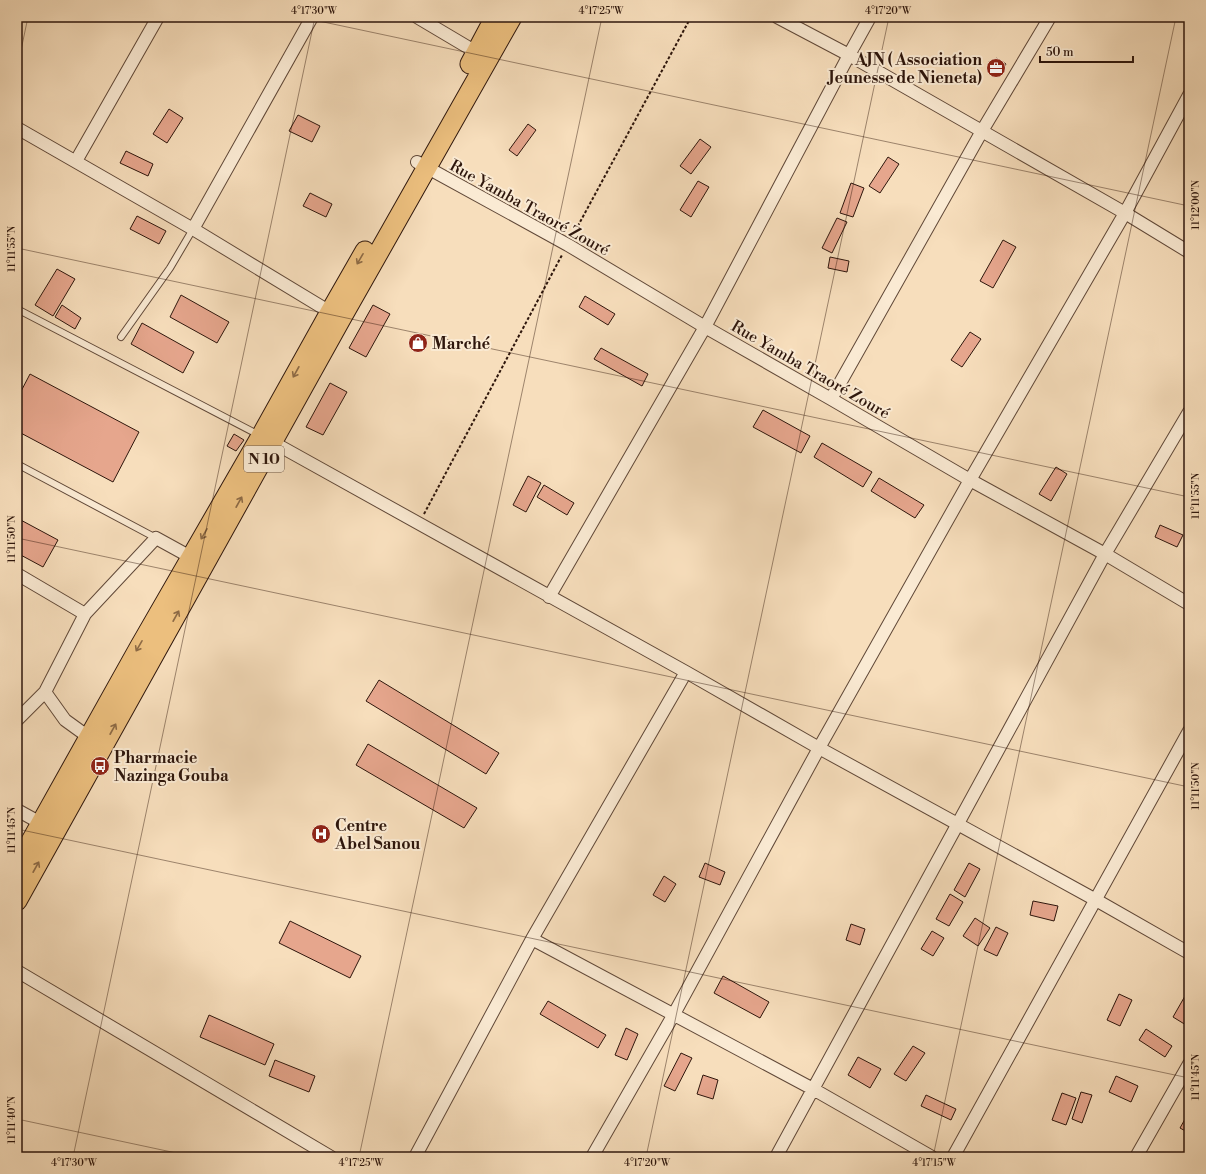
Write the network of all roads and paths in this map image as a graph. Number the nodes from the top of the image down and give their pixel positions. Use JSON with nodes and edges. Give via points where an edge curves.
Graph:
{"nodes":[{"id":1,"x":158,"y":17,"type":"edge"},
{"id":2,"x":312,"y":17,"type":"edge"},
{"id":3,"x":417,"y":17,"type":"edge"},
{"id":4,"x":495,"y":17,"type":"edge"},
{"id":5,"x":512,"y":17,"type":"edge"},
{"id":6,"x":691,"y":17,"type":"edge"},
{"id":7,"x":777,"y":17,"type":"edge"},
{"id":8,"x":870,"y":17,"type":"edge"},
{"id":9,"x":1050,"y":17,"type":"edge"},
{"id":10,"x":482,"y":55,"type":"junction"},
{"id":11,"x":849,"y":55,"type":"junction"},
{"id":12,"x":1189,"y":95,"type":"edge"},
{"id":13,"x":17,"y":128,"type":"edge"},
{"id":14,"x":982,"y":131,"type":"junction"},
{"id":15,"x":76,"y":161,"type":"junction"},
{"id":16,"x":422,"y":165,"type":"junction"},
{"id":17,"x":1125,"y":212,"type":"junction"},
{"id":18,"x":194,"y":229,"type":"junction"},
{"id":19,"x":568,"y":245,"type":"junction"},
{"id":20,"x":1189,"y":252,"type":"edge"},
{"id":21,"x":17,"y":309,"type":"edge"},
{"id":22,"x":330,"y":312,"type":"junction"},
{"id":23,"x":705,"y":327,"type":"junction"},
{"id":24,"x":120,"y":337,"type":"dead end"},
{"id":25,"x":831,"y":399,"type":"junction"},
{"id":26,"x":1189,"y":412,"type":"edge"},
{"id":27,"x":267,"y":439,"type":"junction"},
{"id":28,"x":17,"y":464,"type":"edge"},
{"id":29,"x":970,"y":480,"type":"junction"},
{"id":30,"x":419,"y":524,"type":"junction"},
{"id":31,"x":156,"y":538,"type":"junction"},
{"id":32,"x":1105,"y":554,"type":"junction"},
{"id":33,"x":198,"y":561,"type":"junction"},
{"id":34,"x":17,"y":574,"type":"edge"},
{"id":35,"x":549,"y":597,"type":"junction"},
{"id":36,"x":1189,"y":604,"type":"edge"},
{"id":37,"x":85,"y":614,"type":"junction"},
{"id":38,"x":686,"y":672,"type":"junction"},
{"id":39,"x":44,"y":692,"type":"junction"},
{"id":40,"x":17,"y":720,"type":"edge"},
{"id":41,"x":1189,"y":731,"type":"edge"},
{"id":42,"x":96,"y":742,"type":"junction"},
{"id":43,"x":819,"y":748,"type":"junction"},
{"id":44,"x":17,"y":810,"type":"edge"},
{"id":45,"x":958,"y":825,"type":"junction"},
{"id":46,"x":49,"y":828,"type":"junction"},
{"id":47,"x":17,"y":866,"type":"edge"},
{"id":48,"x":1096,"y":900,"type":"junction"},
{"id":49,"x":17,"y":901,"type":"edge"},
{"id":50,"x":532,"y":939,"type":"junction"},
{"id":51,"x":1189,"y":953,"type":"edge"},
{"id":52,"x":17,"y":971,"type":"edge"},
{"id":53,"x":674,"y":1014,"type":"junction"},
{"id":54,"x":1189,"y":1064,"type":"edge"},
{"id":55,"x":813,"y":1089,"type":"junction"},
{"id":56,"x":331,"y":1157,"type":"edge"},
{"id":57,"x":415,"y":1157,"type":"edge"},
{"id":58,"x":592,"y":1157,"type":"edge"},
{"id":59,"x":776,"y":1157,"type":"edge"},
{"id":60,"x":932,"y":1157,"type":"edge"},
{"id":61,"x":953,"y":1157,"type":"edge"},
{"id":62,"x":1136,"y":1157,"type":"edge"}],
"edges":[{"from":1,"to":15,"type":"street"},
{"from":2,"to":18,"type":"street"},
{"from":3,"to":10,"type":"street"},
{"from":4,"to":10,"type":"main road","number":"N 10"},
{"from":5,"to":10,"type":"main road","number":"N 10"},
{"from":6,"to":19,"type":"path"},
{"from":7,"to":11,"type":"street"},
{"from":8,"to":11,"type":"street"},
{"from":9,"to":14,"type":"street"},
{"from":10,"to":16,"type":"main road","number":"N 10"},
{"from":11,"to":14,"type":"street"},
{"from":11,"to":23,"type":"street"},
{"from":12,"to":17,"type":"street"},
{"from":13,"to":15,"type":"street"},
{"from":14,"to":17,"type":"street"},
{"from":14,"to":25,"type":"street"},
{"from":15,"to":18,"type":"street"},
{"from":16,"to":19,"type":"street","name":"Rue Yamba Traoré Zouré"},
{"from":16,"to":22,"type":"main road","number":"N 10","one_way":true},
{"from":16,"to":27,"type":"main road","number":"N 10"},
{"from":17,"to":20,"type":"street"},
{"from":17,"to":29,"type":"street"},
{"from":18,"to":22,"type":"street"},
{"from":18,"to":24,"type":"lane","via":[[170,268]]},
{"from":19,"to":23,"type":"street","name":"Rue Yamba Traoré Zouré"},
{"from":19,"to":30,"type":"path"},
{"from":21,"to":27,"type":"lane"},
{"from":22,"to":27,"type":"main road","number":"N 10","one_way":true},
{"from":23,"to":25,"type":"street","name":"Rue Yamba Traoré Zouré"},
{"from":23,"to":35,"type":"street"},
{"from":25,"to":29,"type":"street","name":"Rue Yamba Traoré Zouré"},
{"from":26,"to":32,"type":"street"},
{"from":27,"to":30,"type":"street"},
{"from":27,"to":33,"type":"main road","number":"N 10"},
{"from":28,"to":31,"type":"lane"},
{"from":29,"to":32,"type":"street","name":"Rue Yamba Traoré Zouré"},
{"from":29,"to":43,"type":"street"},
{"from":30,"to":35,"type":"street"},
{"from":31,"to":33,"type":"street"},
{"from":31,"to":37,"type":"street"},
{"from":32,"to":36,"type":"street","name":"Rue Yamba Traoré Zouré"},
{"from":32,"to":45,"type":"street"},
{"from":33,"to":42,"type":"main road","number":"N 10"},
{"from":34,"to":37,"type":"street"},
{"from":35,"to":38,"type":"street"},
{"from":37,"to":39,"type":"street"},
{"from":38,"to":43,"type":"street"},
{"from":38,"to":50,"type":"street"},
{"from":39,"to":40,"type":"street"},
{"from":39,"to":42,"type":"street","via":[[65,720]]},
{"from":41,"to":48,"type":"street"},
{"from":42,"to":46,"type":"main road","number":"N 10"},
{"from":43,"to":45,"type":"street"},
{"from":43,"to":53,"type":"street"},
{"from":44,"to":46,"type":"street"},
{"from":45,"to":48,"type":"street"},
{"from":45,"to":55,"type":"street"},
{"from":46,"to":47,"type":"main road","number":"N 10"},
{"from":49,"to":46,"type":"main road","number":"N 10","one_way":true},
{"from":48,"to":51,"type":"street"},
{"from":48,"to":61,"type":"street"},
{"from":50,"to":53,"type":"street"},
{"from":50,"to":57,"type":"street"},
{"from":52,"to":56,"type":"street"},
{"from":53,"to":55,"type":"street"},
{"from":53,"to":58,"type":"street"},
{"from":54,"to":62,"type":"street"},
{"from":55,"to":59,"type":"street"},
{"from":55,"to":60,"type":"street"}]}
